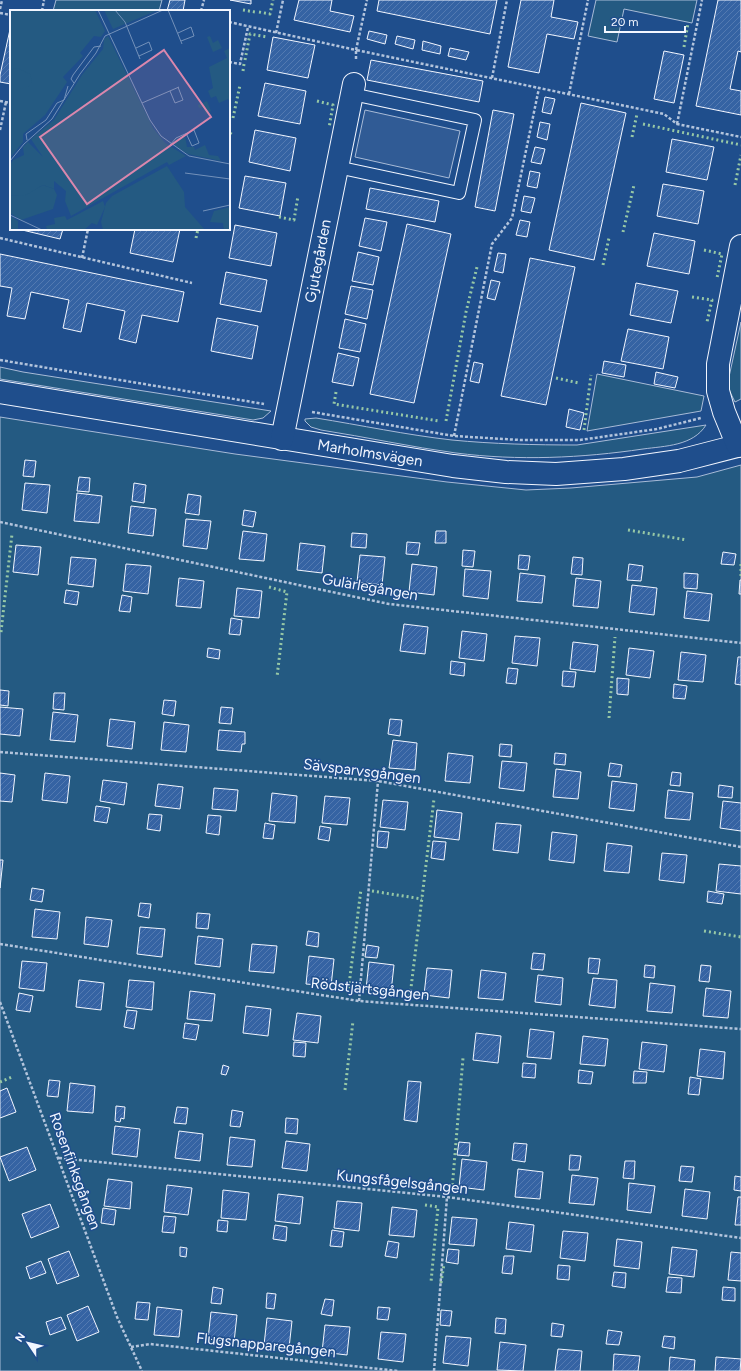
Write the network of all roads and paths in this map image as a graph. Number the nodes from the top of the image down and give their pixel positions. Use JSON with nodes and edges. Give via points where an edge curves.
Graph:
{"nodes":[{"id":1,"x":2,"y":0,"type":"edge"},
{"id":2,"x":44,"y":0,"type":"edge"},
{"id":3,"x":204,"y":0,"type":"edge"},
{"id":4,"x":283,"y":0,"type":"edge"},
{"id":5,"x":367,"y":0,"type":"edge"},
{"id":6,"x":507,"y":0,"type":"edge"},
{"id":7,"x":588,"y":0,"type":"edge"},
{"id":8,"x":702,"y":0,"type":"edge"},
{"id":9,"x":0,"y":9,"type":"edge"},
{"id":10,"x":42,"y":10,"type":"edge"},
{"id":11,"x":201,"y":10,"type":"edge"},
{"id":12,"x":0,"y":13,"type":"edge"},
{"id":13,"x":10,"y":15,"type":"edge"},
{"id":14,"x":230,"y":22,"type":"edge"},
{"id":15,"x":248,"y":27,"type":"junction"},
{"id":16,"x":276,"y":33,"type":"junction"},
{"id":17,"x":356,"y":50,"type":"junction"},
{"id":18,"x":230,"y":62,"type":"edge"},
{"id":19,"x":492,"y":78,"type":"junction"},
{"id":20,"x":539,"y":88,"type":"junction"},
{"id":21,"x":353,"y":89,"type":"joint"},
{"id":22,"x":569,"y":94,"type":"junction"},
{"id":23,"x":0,"y":101,"type":"edge"},
{"id":24,"x":6,"y":102,"type":"junction"},
{"id":25,"x":10,"y":103,"type":"edge"},
{"id":26,"x":677,"y":124,"type":"junction"},
{"id":27,"x":0,"y":130,"type":"edge"},
{"id":28,"x":741,"y":137,"type":"edge"},
{"id":29,"x":337,"y":168,"type":"junction"},
{"id":30,"x":88,"y":230,"type":"edge"},
{"id":31,"x":0,"y":238,"type":"edge"},
{"id":32,"x":741,"y":246,"type":"edge"},
{"id":33,"x":82,"y":258,"type":"junction"},
{"id":34,"x":739,"y":268,"type":"edge"},
{"id":35,"x":192,"y":282,"type":"dead end"},
{"id":36,"x":0,"y":360,"type":"edge"},
{"id":37,"x":0,"y":392,"type":"edge"},
{"id":38,"x":288,"y":408,"type":"junction"},
{"id":39,"x":724,"y":412,"type":"junction"},
{"id":40,"x":454,"y":436,"type":"junction"},
{"id":41,"x":282,"y":439,"type":"junction"},
{"id":42,"x":740,"y":445,"type":"edge"},
{"id":43,"x":0,"y":522,"type":"edge"},
{"id":44,"x":741,"y":643,"type":"edge"},
{"id":45,"x":0,"y":752,"type":"edge"},
{"id":46,"x":378,"y":781,"type":"junction"},
{"id":47,"x":741,"y":848,"type":"edge"},
{"id":48,"x":0,"y":944,"type":"edge"},
{"id":49,"x":359,"y":1001,"type":"junction"},
{"id":50,"x":0,"y":1002,"type":"edge"},
{"id":51,"x":741,"y":1029,"type":"edge"},
{"id":52,"x":59,"y":1158,"type":"junction"},
{"id":53,"x":446,"y":1196,"type":"junction"},
{"id":54,"x":741,"y":1238,"type":"edge"},
{"id":55,"x":131,"y":1347,"type":"junction"},
{"id":56,"x":142,"y":1371,"type":"edge"},
{"id":57,"x":398,"y":1371,"type":"edge"},
{"id":58,"x":434,"y":1371,"type":"edge"}],
"edges":[{"from":1,"to":9,"type":"path"},
{"from":2,"to":10,"type":"path"},
{"from":3,"to":11,"type":"path"},
{"from":4,"to":16,"type":"path"},
{"from":5,"to":17,"type":"path"},
{"from":6,"to":19,"type":"path"},
{"from":7,"to":22,"type":"path"},
{"from":8,"to":26,"type":"path"},
{"from":12,"to":13,"type":"path"},
{"from":14,"to":15,"type":"path"},
{"from":15,"to":16,"type":"path"},
{"from":15,"to":18,"type":"path","via":[[240,64]]},
{"from":16,"to":17,"type":"path"},
{"from":17,"to":19,"type":"path"},
{"from":19,"to":20,"type":"path"},
{"from":20,"to":22,"type":"path"},
{"from":20,"to":40,"type":"path","via":[[512,218],[492,244]]},
{"from":21,"to":29,"type":"street","name":"Gjutegården"},
{"from":21,"to":29,"type":"lane","via":[[475,120],[459,194]]},
{"from":22,"to":26,"type":"path","via":[[664,114]]},
{"from":23,"to":24,"type":"path"},
{"from":24,"to":25,"type":"path"},
{"from":24,"to":27,"type":"path"},
{"from":26,"to":28,"type":"path"},
{"from":29,"to":38,"type":"street","name":"Gjutegården"},
{"from":30,"to":33,"type":"path"},
{"from":31,"to":33,"type":"path"},
{"from":32,"to":34,"type":"street"},
{"from":33,"to":35,"type":"path"},
{"from":34,"to":39,"type":"street","via":[[718,364],[718,391]]},
{"from":36,"to":38,"type":"path"},
{"from":37,"to":41,"type":"street","name":"Marholmsvägen"},
{"from":38,"to":40,"type":"path"},
{"from":38,"to":41,"type":"street","name":"Gjutegården"},
{"from":39,"to":40,"type":"path","via":[[657,429],[580,440]]},
{"from":39,"to":42,"type":"street"},
{"from":41,"to":42,"type":"street","name":"Marholmsvägen","via":[[452,466],[556,474],[624,470],[678,461]]},
{"from":43,"to":44,"type":"path","name":"Gulärlegången","via":[[389,604]]},
{"from":45,"to":46,"type":"path","name":"Sävsparvsgången"},
{"from":46,"to":47,"type":"path","name":"Sävsparvsgången"},
{"from":46,"to":49,"type":"path"},
{"from":48,"to":49,"type":"path","name":"Rödstjärtsgången"},
{"from":49,"to":51,"type":"path","name":"Rödstjärtsgången"},
{"from":50,"to":52,"type":"path","name":"Rosenfinksgången"},
{"from":52,"to":53,"type":"path","name":"Kungsfågelsgången"},
{"from":52,"to":55,"type":"path","name":"Rosenfinksgången","via":[[117,1317]]},
{"from":53,"to":54,"type":"path","name":"Kungsfågelsgången"},
{"from":53,"to":58,"type":"path"},
{"from":55,"to":56,"type":"path","name":"Rosenfinksgången"},
{"from":55,"to":57,"type":"path","name":"Flugsnapparegången","via":[[150,1344]]}]}
